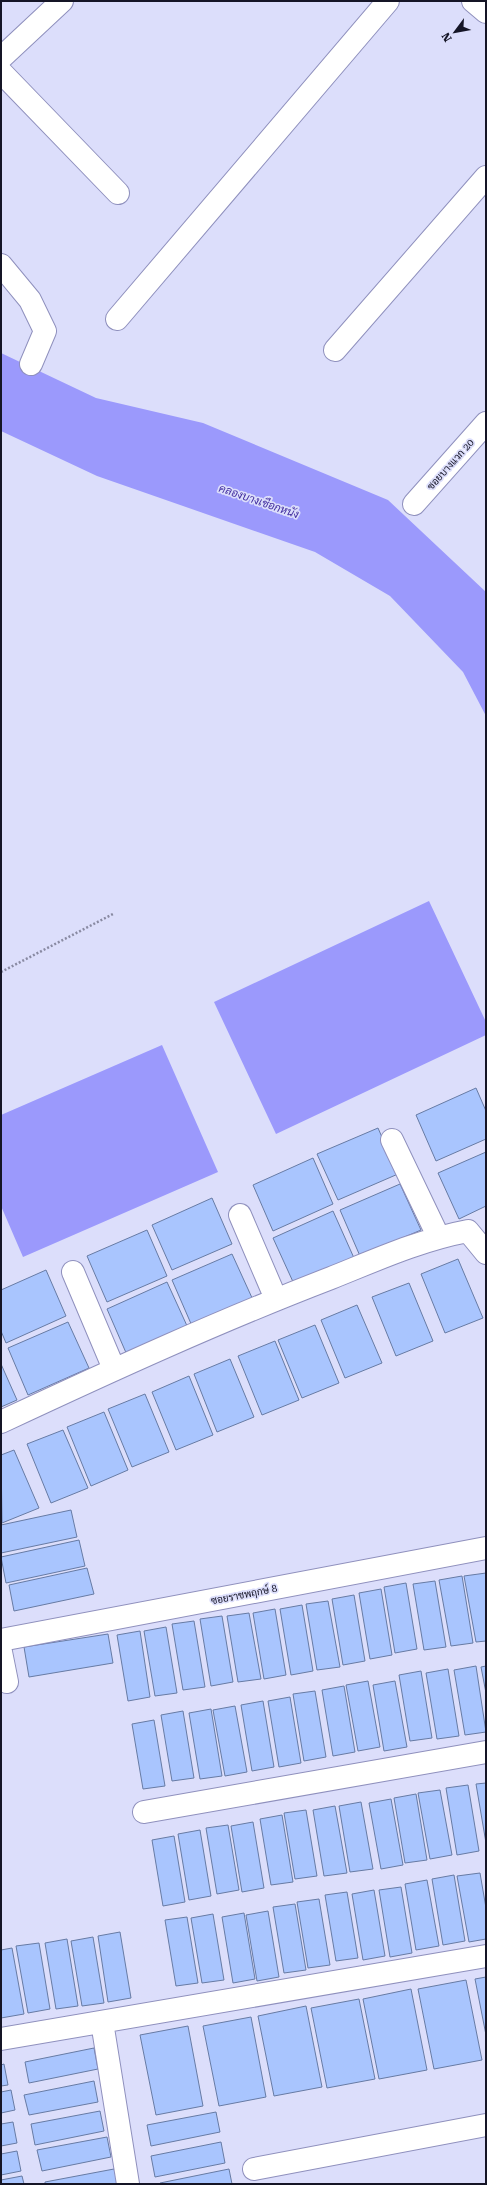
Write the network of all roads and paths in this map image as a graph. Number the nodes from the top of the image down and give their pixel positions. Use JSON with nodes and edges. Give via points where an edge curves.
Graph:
{"nodes":[{"id":1,"x":62,"y":1,"type":"edge"},
{"id":2,"x":388,"y":1,"type":"edge"},
{"id":3,"x":473,"y":1,"type":"edge"},
{"id":4,"x":486,"y":12,"type":"edge"},
{"id":5,"x":1,"y":58,"type":"edge"},
{"id":6,"x":1,"y":72,"type":"edge"},
{"id":7,"x":486,"y":177,"type":"edge"},
{"id":8,"x":118,"y":194,"type":"dead end"},
{"id":9,"x":1,"y":265,"type":"edge"},
{"id":10,"x":117,"y":319,"type":"dead end"},
{"id":11,"x":336,"y":350,"type":"dead end"},
{"id":12,"x":31,"y":364,"type":"dead end"},
{"id":13,"x":486,"y":424,"type":"edge"},
{"id":14,"x":414,"y":504,"type":"dead end"},
{"id":15,"x":113,"y":914,"type":"dead end"},
{"id":16,"x":1,"y":972,"type":"edge"},
{"id":17,"x":392,"y":1140,"type":"dead end"},
{"id":18,"x":240,"y":1215,"type":"dead end"},
{"id":19,"x":438,"y":1236,"type":"junction"},
{"id":20,"x":486,"y":1253,"type":"edge"},
{"id":21,"x":73,"y":1272,"type":"dead end"},
{"id":22,"x":276,"y":1299,"type":"junction"},
{"id":23,"x":114,"y":1369,"type":"junction"},
{"id":24,"x":1,"y":1422,"type":"edge"},
{"id":25,"x":486,"y":1548,"type":"edge"},
{"id":26,"x":1,"y":1640,"type":"edge"},
{"id":27,"x":1,"y":1652,"type":"edge"},
{"id":28,"x":7,"y":1682,"type":"dead end"},
{"id":29,"x":486,"y":1752,"type":"edge"},
{"id":30,"x":144,"y":1812,"type":"dead end"},
{"id":31,"x":486,"y":1956,"type":"edge"},
{"id":32,"x":102,"y":2022,"type":"junction"},
{"id":33,"x":1,"y":2039,"type":"edge"},
{"id":34,"x":486,"y":2125,"type":"edge"},
{"id":35,"x":254,"y":2169,"type":"dead end"},
{"id":36,"x":128,"y":2184,"type":"edge"}],
"edges":[{"from":1,"to":5,"type":"street"},
{"from":2,"to":10,"type":"street"},
{"from":3,"to":4,"type":"street"},
{"from":6,"to":8,"type":"street"},
{"from":7,"to":11,"type":"street"},
{"from":9,"to":12,"type":"street","via":[[30,300],[46,331]]},
{"from":13,"to":14,"type":"street","name":"ซอยบางแวก 20"},
{"from":15,"to":16,"type":"path"},
{"from":17,"to":19,"type":"street"},
{"from":18,"to":22,"type":"street"},
{"from":19,"to":20,"type":"street","via":[[468,1231]]},
{"from":19,"to":22,"type":"street"},
{"from":21,"to":23,"type":"street"},
{"from":22,"to":23,"type":"street"},
{"from":23,"to":24,"type":"street"},
{"from":25,"to":26,"type":"street","name":"ซอยราชพฤกษ์ 8"},
{"from":27,"to":28,"type":"street"},
{"from":29,"to":30,"type":"street"},
{"from":31,"to":32,"type":"street"},
{"from":32,"to":33,"type":"street"},
{"from":32,"to":36,"type":"street"},
{"from":34,"to":35,"type":"street"}]}
